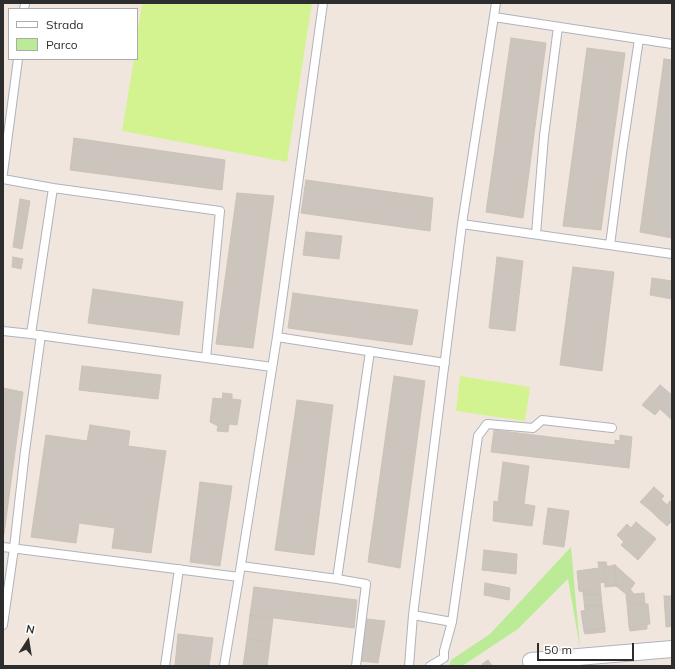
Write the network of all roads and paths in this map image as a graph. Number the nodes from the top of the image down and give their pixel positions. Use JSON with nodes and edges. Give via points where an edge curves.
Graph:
{"nodes":[{"id":1,"x":323,"y":3,"type":"edge"},
{"id":2,"x":496,"y":3,"type":"edge"},
{"id":3,"x":494,"y":17,"type":"junction"},
{"id":4,"x":558,"y":26,"type":"junction"},
{"id":5,"x":639,"y":39,"type":"junction"},
{"id":6,"x":672,"y":44,"type":"edge"},
{"id":7,"x":18,"y":60,"type":"edge"},
{"id":8,"x":3,"y":173,"type":"edge"},
{"id":9,"x":3,"y":179,"type":"edge"},
{"id":10,"x":53,"y":188,"type":"junction"},
{"id":11,"x":462,"y":224,"type":"junction"},
{"id":12,"x":536,"y":234,"type":"junction"},
{"id":13,"x":610,"y":245,"type":"junction"},
{"id":14,"x":672,"y":254,"type":"edge"},
{"id":15,"x":3,"y":331,"type":"edge"},
{"id":16,"x":32,"y":334,"type":"junction"},
{"id":17,"x":41,"y":336,"type":"junction"},
{"id":18,"x":276,"y":337,"type":"junction"},
{"id":19,"x":370,"y":351,"type":"junction"},
{"id":20,"x":206,"y":358,"type":"junction"},
{"id":21,"x":445,"y":363,"type":"junction"},
{"id":22,"x":272,"y":367,"type":"junction"},
{"id":23,"x":612,"y":428,"type":"dead end"},
{"id":24,"x":3,"y":547,"type":"edge"},
{"id":25,"x":14,"y":548,"type":"junction"},
{"id":26,"x":241,"y":566,"type":"junction"},
{"id":27,"x":179,"y":569,"type":"junction"},
{"id":28,"x":239,"y":577,"type":"junction"},
{"id":29,"x":337,"y":579,"type":"junction"},
{"id":30,"x":413,"y":615,"type":"junction"},
{"id":31,"x":452,"y":622,"type":"junction"},
{"id":32,"x":3,"y":625,"type":"edge"},
{"id":33,"x":672,"y":649,"type":"edge"},
{"id":34,"x":165,"y":666,"type":"edge"},
{"id":35,"x":224,"y":666,"type":"edge"},
{"id":36,"x":356,"y":666,"type":"edge"},
{"id":37,"x":409,"y":666,"type":"edge"},
{"id":38,"x":430,"y":666,"type":"edge"},
{"id":39,"x":532,"y":666,"type":"edge"}],
"edges":[{"from":1,"to":18,"type":"lane"},
{"from":2,"to":3,"type":"lane"},
{"from":3,"to":4,"type":"lane"},
{"from":3,"to":11,"type":"lane"},
{"from":4,"to":5,"type":"lane"},
{"from":4,"to":12,"type":"lane","via":[[544,136]]},
{"from":5,"to":6,"type":"lane"},
{"from":5,"to":13,"type":"lane"},
{"from":7,"to":8,"type":"lane"},
{"from":9,"to":10,"type":"lane"},
{"from":10,"to":16,"type":"lane"},
{"from":10,"to":20,"type":"lane","via":[[220,211]]},
{"from":11,"to":12,"type":"lane"},
{"from":11,"to":21,"type":"lane"},
{"from":12,"to":13,"type":"lane"},
{"from":13,"to":14,"type":"lane"},
{"from":15,"to":16,"type":"lane"},
{"from":16,"to":17,"type":"lane"},
{"from":17,"to":20,"type":"lane"},
{"from":17,"to":25,"type":"lane"},
{"from":18,"to":19,"type":"lane"},
{"from":18,"to":22,"type":"lane"},
{"from":19,"to":21,"type":"lane"},
{"from":19,"to":29,"type":"lane"},
{"from":20,"to":22,"type":"lane"},
{"from":21,"to":30,"type":"lane"},
{"from":22,"to":26,"type":"lane"},
{"from":23,"to":31,"type":"lane","via":[[542,420],[533,428],[487,424],[478,436]]},
{"from":24,"to":25,"type":"lane"},
{"from":25,"to":27,"type":"lane"},
{"from":25,"to":32,"type":"lane"},
{"from":26,"to":28,"type":"lane"},
{"from":26,"to":29,"type":"lane"},
{"from":27,"to":28,"type":"lane"},
{"from":27,"to":34,"type":"lane"},
{"from":28,"to":35,"type":"lane"},
{"from":29,"to":36,"type":"lane","via":[[366,584]]},
{"from":30,"to":31,"type":"lane"},
{"from":30,"to":37,"type":"lane"},
{"from":31,"to":38,"type":"lane","via":[[444,658]]},
{"from":33,"to":39,"type":"street","via":[[531,661]]}]}
